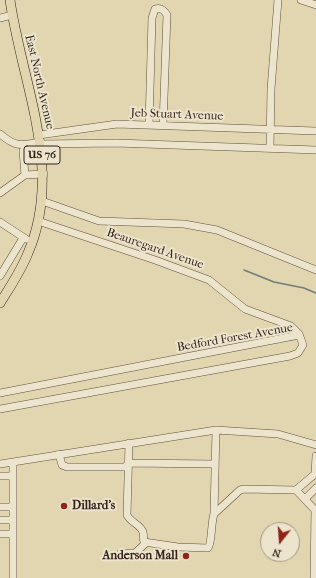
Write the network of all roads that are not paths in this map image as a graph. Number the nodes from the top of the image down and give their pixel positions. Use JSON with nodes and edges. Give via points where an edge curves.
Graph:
{"nodes":[{"id":1,"x":10,"y":0,"type":"edge"},
{"id":2,"x":278,"y":0,"type":"edge"},
{"id":3,"x":301,"y":0,"type":"edge"},
{"id":4,"x":316,"y":5,"type":"edge"},
{"id":5,"x":12,"y":15,"type":"junction"},
{"id":6,"x":0,"y":18,"type":"edge"},
{"id":7,"x":149,"y":125,"type":"junction"},
{"id":8,"x":163,"y":125,"type":"junction"},
{"id":9,"x":270,"y":130,"type":"junction"},
{"id":10,"x":316,"y":131,"type":"edge"},
{"id":11,"x":0,"y":134,"type":"edge"},
{"id":12,"x":40,"y":140,"type":"junction"},
{"id":13,"x":270,"y":148,"type":"junction"},
{"id":14,"x":316,"y":150,"type":"edge"},
{"id":15,"x":23,"y":151,"type":"dead end"},
{"id":16,"x":44,"y":174,"type":"junction"},
{"id":17,"x":25,"y":175,"type":"junction"},
{"id":18,"x":0,"y":193,"type":"edge"},
{"id":19,"x":42,"y":201,"type":"junction"},
{"id":20,"x":38,"y":221,"type":"junction"},
{"id":21,"x":0,"y":222,"type":"edge"},
{"id":22,"x":23,"y":238,"type":"junction"},
{"id":23,"x":32,"y":241,"type":"junction"},
{"id":24,"x":316,"y":270,"type":"edge"},
{"id":25,"x":0,"y":276,"type":"edge"},
{"id":26,"x":0,"y":304,"type":"edge"},
{"id":27,"x":299,"y":335,"type":"junction"},
{"id":28,"x":0,"y":393,"type":"edge"},
{"id":29,"x":0,"y":409,"type":"edge"},
{"id":30,"x":216,"y":430,"type":"junction"},
{"id":31,"x":129,"y":443,"type":"junction"},
{"id":32,"x":316,"y":445,"type":"edge"},
{"id":33,"x":59,"y":454,"type":"junction"},
{"id":34,"x":316,"y":456,"type":"edge"},
{"id":35,"x":13,"y":462,"type":"junction"},
{"id":36,"x":129,"y":463,"type":"junction"},
{"id":37,"x":0,"y":464,"type":"edge"},
{"id":38,"x":214,"y":464,"type":"junction"},
{"id":39,"x":0,"y":476,"type":"edge"},
{"id":40,"x":13,"y":476,"type":"junction"},
{"id":41,"x":316,"y":488,"type":"edge"},
{"id":42,"x":296,"y":490,"type":"junction"},
{"id":43,"x":305,"y":499,"type":"junction"},
{"id":44,"x":314,"y":505,"type":"edge"},
{"id":45,"x":0,"y":506,"type":"edge"},
{"id":46,"x":12,"y":507,"type":"junction"},
{"id":47,"x":214,"y":514,"type":"junction"},
{"id":48,"x":0,"y":520,"type":"edge"},
{"id":49,"x":12,"y":520,"type":"junction"},
{"id":50,"x":0,"y":534,"type":"edge"},
{"id":51,"x":12,"y":534,"type":"junction"},
{"id":52,"x":146,"y":543,"type":"junction"},
{"id":53,"x":120,"y":554,"type":"dead end"},
{"id":54,"x":13,"y":578,"type":"edge"},
{"id":55,"x":314,"y":578,"type":"edge"}],
"edges":[{"from":1,"to":5,"type":"main road","name":"East North Avenue","number":"US 76"},
{"from":2,"to":9,"type":"street"},
{"from":3,"to":4,"type":"street"},
{"from":5,"to":6,"type":"street"},
{"from":5,"to":12,"type":"main road","name":"East North Avenue","number":"US 76"},
{"from":7,"to":8,"type":"street","name":"Jeb Stuart Avenue"},
{"from":7,"to":8,"type":"street","via":[[152,18],[157,8],[167,15]]},
{"from":7,"to":12,"type":"street","name":"Jeb Stuart Avenue","via":[[102,125]]},
{"from":8,"to":9,"type":"street","name":"Jeb Stuart Avenue"},
{"from":9,"to":10,"type":"street","name":"Jeb Stuart Avenue"},
{"from":9,"to":13,"type":"street"},
{"from":11,"to":12,"type":"street","via":[[17,145]]},
{"from":12,"to":13,"type":"street"},
{"from":12,"to":16,"type":"main road","name":"East North Avenue","number":"US 76"},
{"from":13,"to":14,"type":"street"},
{"from":15,"to":17,"type":"street"},
{"from":16,"to":17,"type":"street"},
{"from":16,"to":19,"type":"main road","name":"East North Avenue","number":"US 76"},
{"from":17,"to":18,"type":"street"},
{"from":19,"to":20,"type":"main road","name":"East North Avenue","number":"US 76"},
{"from":19,"to":24,"type":"street","name":"Beauregard Avenue","via":[[99,221],[205,227],[245,240]]},
{"from":20,"to":23,"type":"main road","name":"East North Avenue","number":"US 76"},
{"from":20,"to":27,"type":"street","name":"Beauregard Avenue","via":[[209,280],[245,309],[291,326]]},
{"from":21,"to":22,"type":"street"},
{"from":22,"to":23,"type":"street"},
{"from":22,"to":25,"type":"street"},
{"from":23,"to":26,"type":"main road","name":"East North Avenue","number":"US 76","via":[[29,253]]},
{"from":27,"to":28,"type":"street","name":"Bedford Forest Avenue"},
{"from":27,"to":29,"type":"street","name":"Bedford Forest Avenue","via":[[302,345],[298,353],[290,356]]},
{"from":30,"to":31,"type":"street"},
{"from":30,"to":32,"type":"street","via":[[278,434]]},
{"from":30,"to":38,"type":"street"},
{"from":31,"to":33,"type":"street"},
{"from":31,"to":36,"type":"street"},
{"from":33,"to":35,"type":"street"},
{"from":33,"to":36,"type":"street","via":[[62,465],[67,467],[125,467]]},
{"from":34,"to":42,"type":"street","via":[[315,474]]},
{"from":35,"to":37,"type":"street"},
{"from":35,"to":40,"type":"street"},
{"from":36,"to":38,"type":"street"},
{"from":36,"to":52,"type":"street","via":[[127,515],[143,532],[143,541]]},
{"from":38,"to":47,"type":"street"},
{"from":39,"to":40,"type":"street"},
{"from":40,"to":46,"type":"street"},
{"from":41,"to":43,"type":"street"},
{"from":42,"to":43,"type":"street"},
{"from":42,"to":47,"type":"street","via":[[240,490]]},
{"from":43,"to":44,"type":"street"},
{"from":44,"to":55,"type":"street"},
{"from":45,"to":46,"type":"street"},
{"from":46,"to":49,"type":"street"},
{"from":47,"to":52,"type":"street","via":[[211,544],[208,548]]},
{"from":48,"to":49,"type":"street"},
{"from":49,"to":51,"type":"street"},
{"from":50,"to":51,"type":"street"},
{"from":51,"to":54,"type":"street"},
{"from":52,"to":53,"type":"street","via":[[135,553]]}]}
